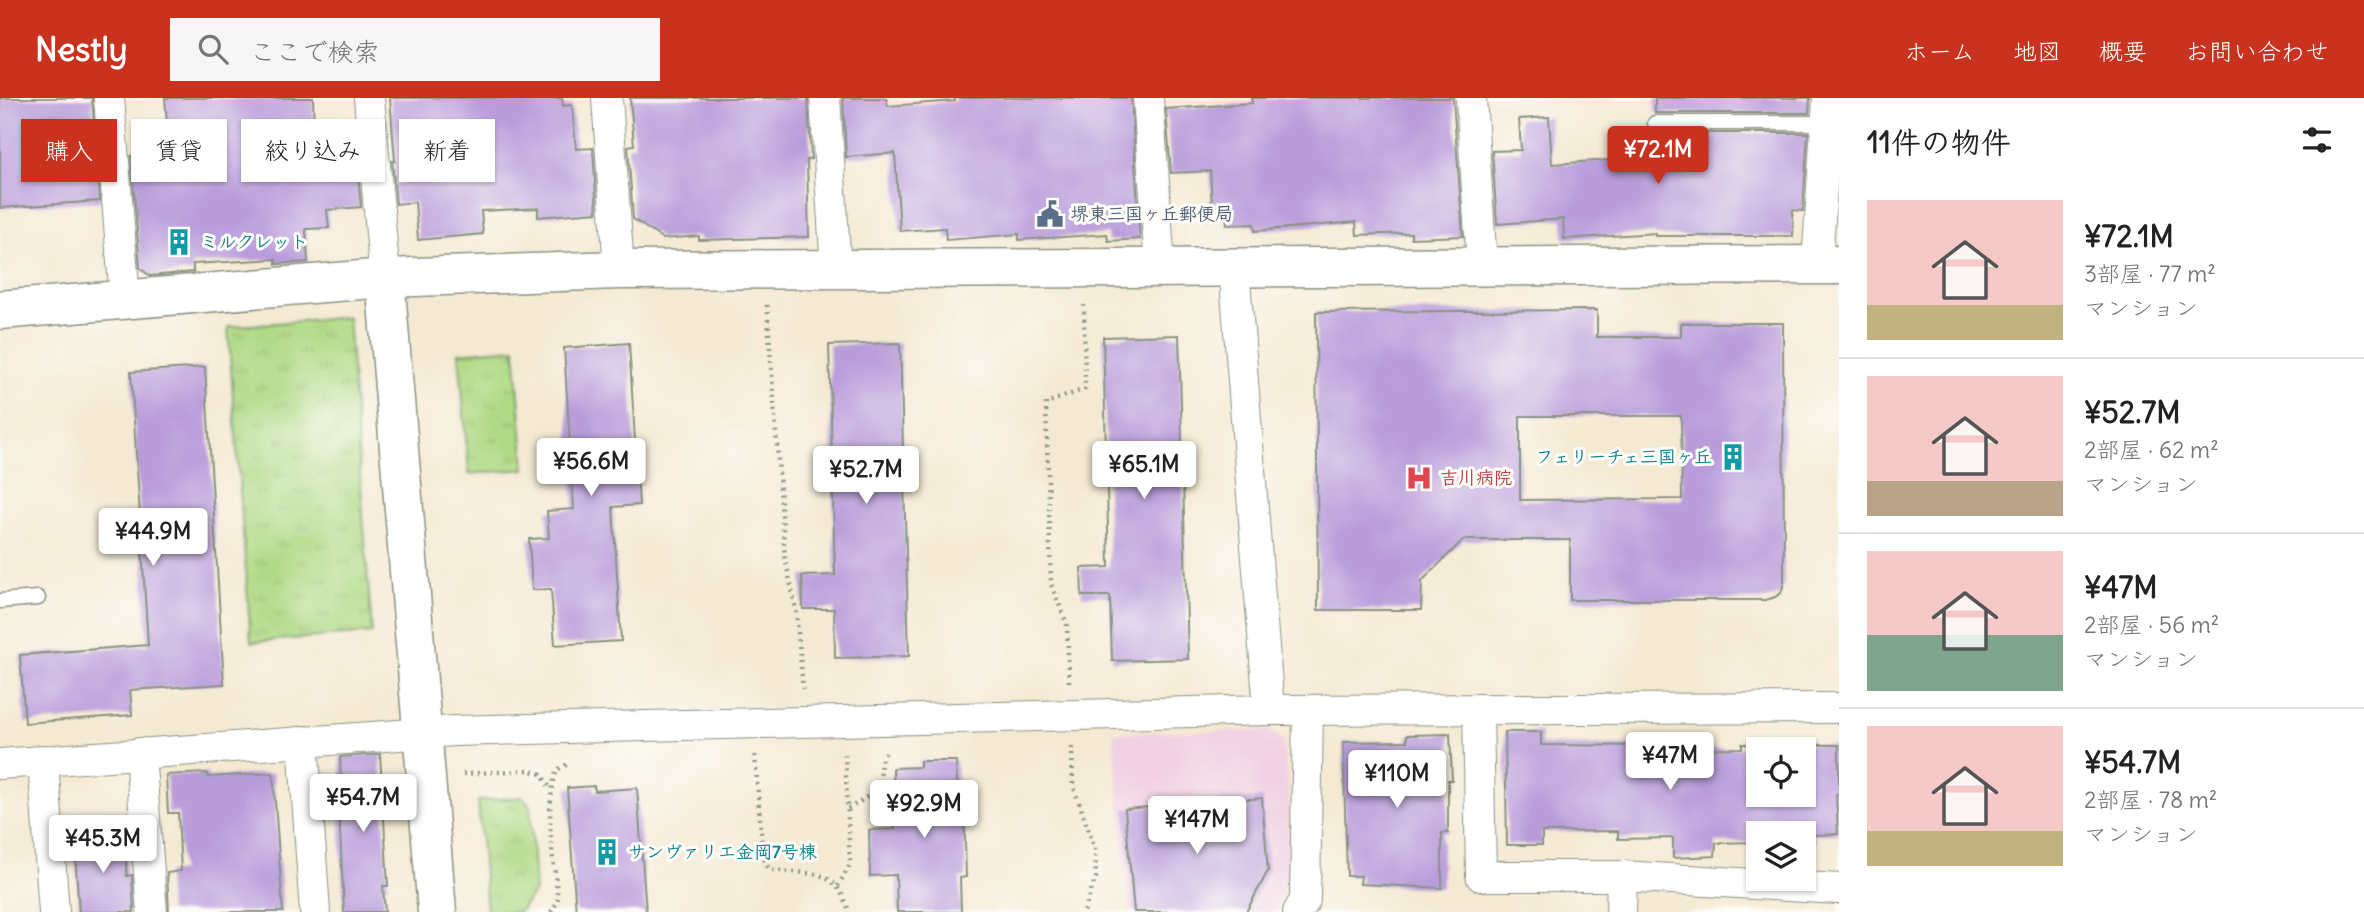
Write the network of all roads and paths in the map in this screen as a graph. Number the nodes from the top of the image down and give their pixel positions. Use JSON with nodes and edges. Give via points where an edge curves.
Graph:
{"nodes":[{"id":1,"x":109,"y":98,"type":"edge"},
{"id":2,"x":369,"y":98,"type":"edge"},
{"id":3,"x":607,"y":98,"type":"edge"},
{"id":4,"x":825,"y":98,"type":"edge"},
{"id":5,"x":1148,"y":98,"type":"edge"},
{"id":6,"x":1471,"y":98,"type":"edge"},
{"id":7,"x":1828,"y":111,"type":"edge"},
{"id":8,"x":1655,"y":123,"type":"dead end"},
{"id":9,"x":1828,"y":265,"type":"edge"},
{"id":10,"x":1482,"y":266,"type":"junction"},
{"id":11,"x":1160,"y":267,"type":"junction"},
{"id":12,"x":1234,"y":267,"type":"junction"},
{"id":13,"x":1084,"y":268,"type":"junction"},
{"id":14,"x":836,"y":269,"type":"junction"},
{"id":15,"x":619,"y":270,"type":"junction"},
{"id":16,"x":765,"y":270,"type":"junction"},
{"id":17,"x":384,"y":278,"type":"junction"},
{"id":18,"x":125,"y":300,"type":"junction"},
{"id":19,"x":0,"y":310,"type":"edge"},
{"id":20,"x":38,"y":598,"type":"dead end"},
{"id":21,"x":0,"y":601,"type":"edge"},
{"id":22,"x":1839,"y":708,"type":"edge"},
{"id":23,"x":1269,"y":709,"type":"junction"},
{"id":24,"x":1478,"y":709,"type":"junction"},
{"id":25,"x":1308,"y":710,"type":"junction"},
{"id":26,"x":1070,"y":715,"type":"junction"},
{"id":27,"x":845,"y":721,"type":"junction"},
{"id":28,"x":805,"y":722,"type":"junction"},
{"id":29,"x":422,"y":732,"type":"junction"},
{"id":30,"x":303,"y":741,"type":"junction"},
{"id":31,"x":749,"y":748,"type":"dead end"},
{"id":32,"x":140,"y":753,"type":"junction"},
{"id":33,"x":899,"y":753,"type":"dead end"},
{"id":34,"x":581,"y":758,"type":"dead end"},
{"id":35,"x":43,"y":760,"type":"junction"},
{"id":36,"x":0,"y":764,"type":"edge"},
{"id":37,"x":458,"y":774,"type":"dead end"},
{"id":38,"x":551,"y":789,"type":"junction"},
{"id":39,"x":848,"y":809,"type":"junction"},
{"id":40,"x":1622,"y":876,"type":"junction"},
{"id":41,"x":838,"y":886,"type":"junction"},
{"id":42,"x":1839,"y":889,"type":"edge"},
{"id":43,"x":1781,"y":899,"type":"edge"},
{"id":44,"x":54,"y":912,"type":"edge"},
{"id":45,"x":152,"y":912,"type":"edge"},
{"id":46,"x":315,"y":912,"type":"edge"},
{"id":47,"x":437,"y":912,"type":"edge"},
{"id":48,"x":551,"y":912,"type":"edge"},
{"id":49,"x":849,"y":912,"type":"edge"},
{"id":50,"x":1084,"y":912,"type":"edge"},
{"id":51,"x":1298,"y":912,"type":"edge"},
{"id":52,"x":1621,"y":912,"type":"edge"}],
"edges":[{"from":1,"to":18,"type":"street"},
{"from":2,"to":17,"type":"street"},
{"from":3,"to":15,"type":"street"},
{"from":4,"to":14,"type":"street"},
{"from":5,"to":11,"type":"street"},
{"from":6,"to":10,"type":"street"},
{"from":7,"to":8,"type":"lane"},
{"from":7,"to":9,"type":"street"},
{"from":9,"to":10,"type":"street"},
{"from":10,"to":12,"type":"street"},
{"from":11,"to":12,"type":"street"},
{"from":11,"to":13,"type":"street"},
{"from":12,"to":23,"type":"street"},
{"from":13,"to":14,"type":"street"},
{"from":13,"to":26,"type":"path","via":[[1086,389],[1046,402],[1051,584],[1067,624]]},
{"from":14,"to":16,"type":"street"},
{"from":15,"to":16,"type":"street"},
{"from":15,"to":17,"type":"street"},
{"from":16,"to":28,"type":"path","via":[[785,558],[796,609]]},
{"from":17,"to":18,"type":"street"},
{"from":17,"to":29,"type":"street"},
{"from":18,"to":19,"type":"street"},
{"from":20,"to":21,"type":"lane"},
{"from":22,"to":24,"type":"street"},
{"from":23,"to":25,"type":"street"},
{"from":23,"to":26,"type":"street"},
{"from":24,"to":25,"type":"street"},
{"from":24,"to":40,"type":"street","via":[[1481,876]]},
{"from":25,"to":51,"type":"street","via":[[1304,900]]},
{"from":26,"to":27,"type":"street"},
{"from":26,"to":50,"type":"path","via":[[1073,785],[1095,849],[1096,877]]},
{"from":27,"to":28,"type":"street"},
{"from":27,"to":39,"type":"path"},
{"from":28,"to":29,"type":"street"},
{"from":29,"to":30,"type":"street"},
{"from":29,"to":47,"type":"street"},
{"from":30,"to":32,"type":"street"},
{"from":30,"to":46,"type":"street"},
{"from":31,"to":41,"type":"path","via":[[755,754],[763,858],[769,869],[813,873]]},
{"from":32,"to":35,"type":"street"},
{"from":32,"to":45,"type":"street"},
{"from":33,"to":39,"type":"path","via":[[886,753],[880,762],[879,782]]},
{"from":34,"to":38,"type":"path","via":[[557,770]]},
{"from":35,"to":36,"type":"street"},
{"from":35,"to":44,"type":"street"},
{"from":37,"to":38,"type":"path","via":[[529,770],[541,774]]},
{"from":38,"to":48,"type":"path","via":[[558,901]]},
{"from":39,"to":41,"type":"path","via":[[850,865]]},
{"from":40,"to":43,"type":"street"},
{"from":40,"to":52,"type":"street"},
{"from":41,"to":49,"type":"path"},
{"from":42,"to":43,"type":"street"}]}
